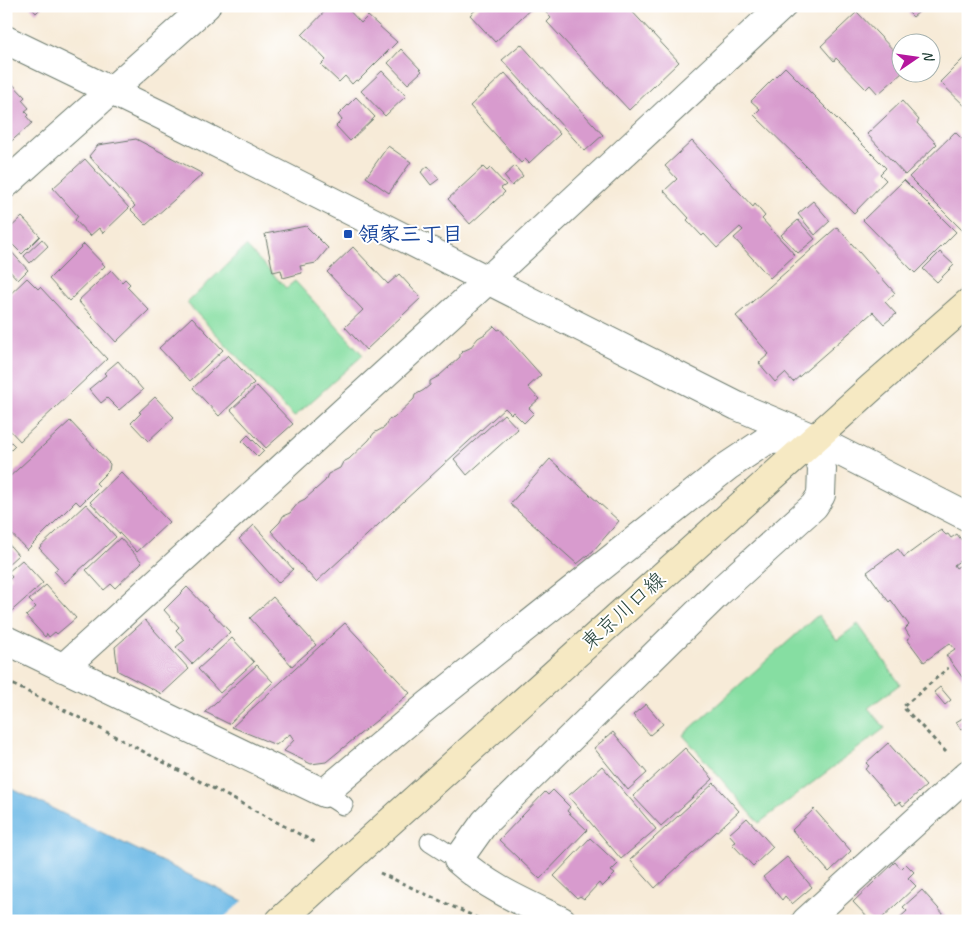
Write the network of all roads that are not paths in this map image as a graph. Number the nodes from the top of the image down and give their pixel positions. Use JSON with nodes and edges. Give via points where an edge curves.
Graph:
{"nodes":[{"id":1,"x":206,"y":6,"type":"edge"},
{"id":2,"x":782,"y":6,"type":"edge"},
{"id":3,"x":6,"y":40,"type":"edge"},
{"id":4,"x":111,"y":91,"type":"junction"},
{"id":5,"x":6,"y":184,"type":"edge"},
{"id":6,"x":488,"y":280,"type":"junction"},
{"id":7,"x":968,"y":303,"type":"edge"},
{"id":8,"x":814,"y":439,"type":"junction"},
{"id":9,"x":968,"y":517,"type":"edge"},
{"id":10,"x":6,"y":640,"type":"edge"},
{"id":11,"x":63,"y":668,"type":"junction"},
{"id":12,"x":959,"y":765,"type":"edge"},
{"id":13,"x":430,"y":842,"type":"dead end"},
{"id":14,"x":458,"y":860,"type":"junction"},
{"id":15,"x":280,"y":921,"type":"edge"},
{"id":16,"x":562,"y":921,"type":"edge"},
{"id":17,"x":806,"y":921,"type":"edge"}],
"edges":[{"from":1,"to":4,"type":"street"},
{"from":2,"to":6,"type":"street"},
{"from":3,"to":4,"type":"street"},
{"from":4,"to":5,"type":"street"},
{"from":4,"to":6,"type":"street"},
{"from":6,"to":8,"type":"street","via":[[737,406]]},
{"from":6,"to":11,"type":"street"},
{"from":7,"to":8,"type":"main road","name":"東京川口線"},
{"from":8,"to":9,"type":"street"},
{"from":8,"to":11,"type":"street","via":[[767,440],[728,466],[428,705],[333,799]]},
{"from":8,"to":14,"type":"street","via":[[822,470],[821,495],[814,506],[719,592],[485,822]]},
{"from":8,"to":15,"type":"main road","name":"東京川口線"},
{"from":10,"to":11,"type":"street"},
{"from":12,"to":17,"type":"street"},
{"from":13,"to":14,"type":"lane"},
{"from":14,"to":16,"type":"street","via":[[496,889]]}]}
